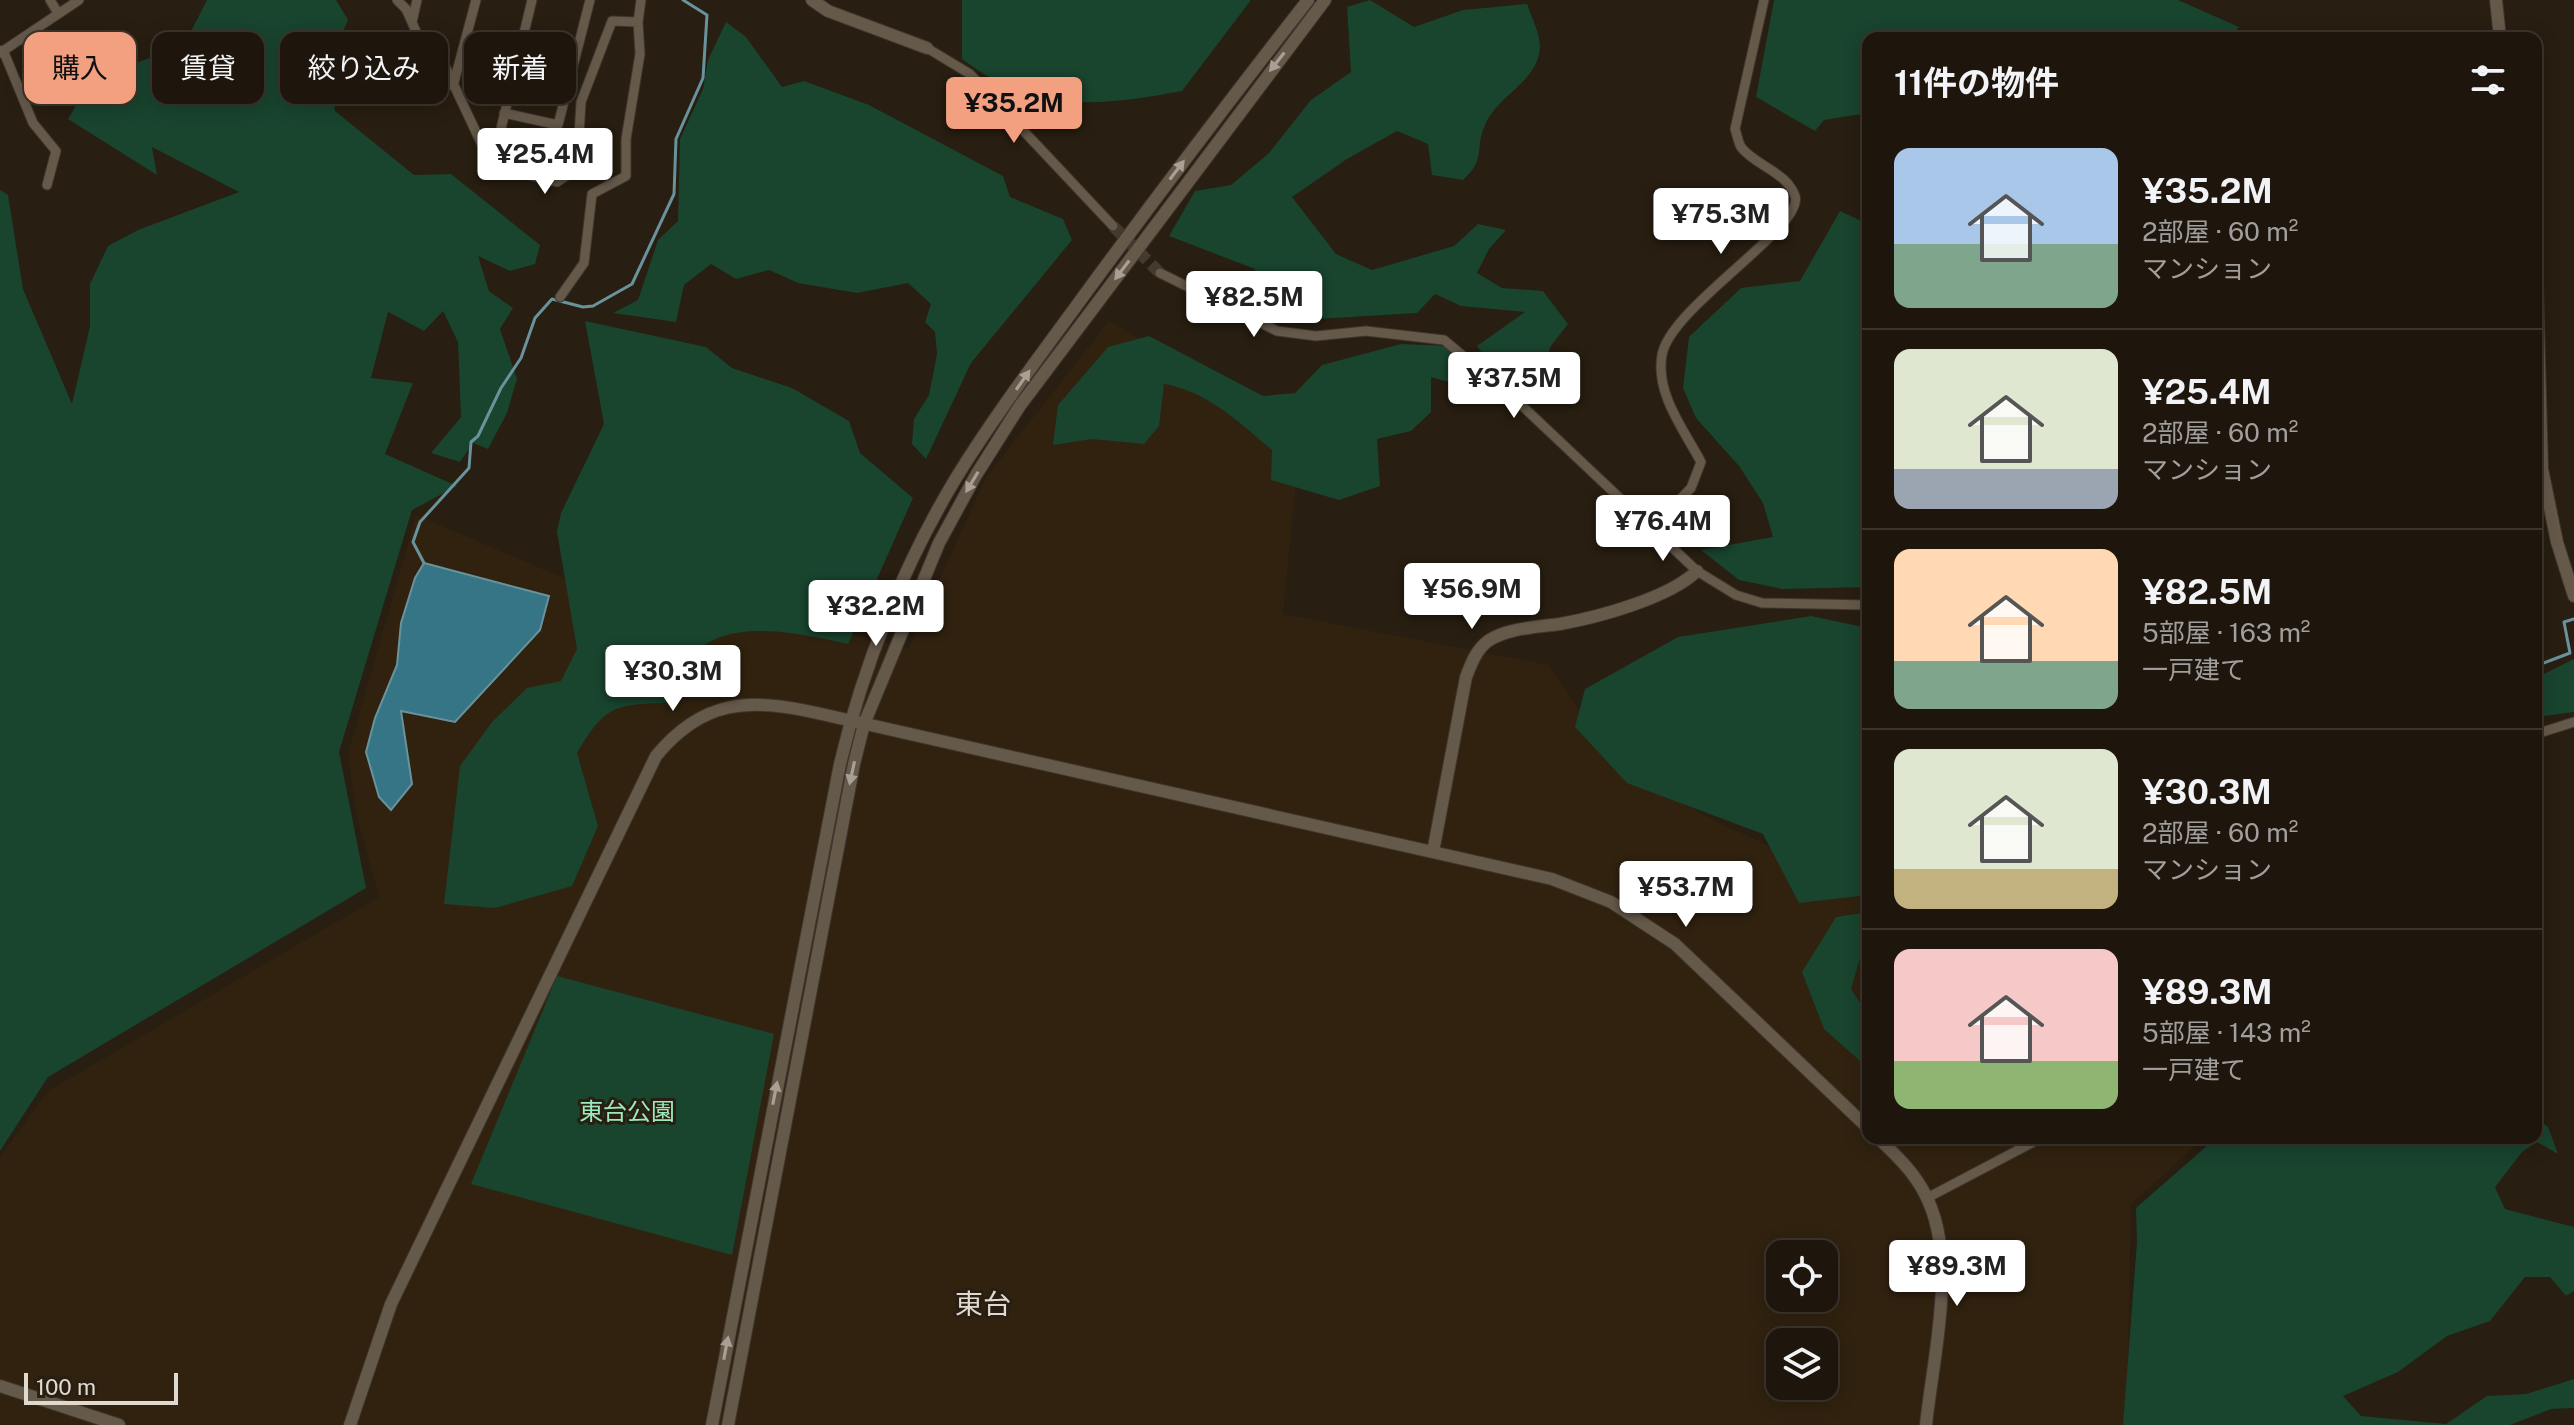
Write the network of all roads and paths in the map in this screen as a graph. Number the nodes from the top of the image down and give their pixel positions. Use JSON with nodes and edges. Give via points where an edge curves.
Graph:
{"nodes":[{"id":1,"x":50,"y":0,"type":"edge"},
{"id":2,"x":79,"y":0,"type":"edge"},
{"id":3,"x":397,"y":0,"type":"edge"},
{"id":4,"x":417,"y":0,"type":"edge"},
{"id":5,"x":476,"y":0,"type":"edge"},
{"id":6,"x":532,"y":0,"type":"edge"},
{"id":7,"x":590,"y":0,"type":"edge"},
{"id":8,"x":641,"y":0,"type":"edge"},
{"id":9,"x":812,"y":0,"type":"edge"},
{"id":10,"x":1308,"y":0,"type":"edge"},
{"id":11,"x":1325,"y":0,"type":"edge"},
{"id":12,"x":1764,"y":0,"type":"edge"},
{"id":13,"x":2496,"y":0,"type":"edge"},
{"id":14,"x":58,"y":13,"type":"junction"},
{"id":15,"x":412,"y":22,"type":"junction"},
{"id":16,"x":638,"y":22,"type":"junction"},
{"id":17,"x":2499,"y":32,"type":"edge"},
{"id":18,"x":927,"y":48,"type":"joint"},
{"id":19,"x":2,"y":52,"type":"edge"},
{"id":20,"x":453,"y":87,"type":"junction"},
{"id":21,"x":504,"y":113,"type":"junction"},
{"id":22,"x":492,"y":166,"type":"junction"},
{"id":23,"x":47,"y":185,"type":"dead end"},
{"id":24,"x":1113,"y":226,"type":"tunnel mouth"},
{"id":25,"x":1160,"y":273,"type":"tunnel mouth"},
{"id":26,"x":560,"y":297,"type":"dead end"},
{"id":27,"x":2542,"y":483,"type":"edge"},
{"id":28,"x":1650,"y":530,"type":"junction"},
{"id":29,"x":1697,"y":571,"type":"junction"},
{"id":30,"x":2574,"y":596,"type":"edge"},
{"id":31,"x":1862,"y":605,"type":"edge"},
{"id":32,"x":850,"y":720,"type":"junction"},
{"id":33,"x":2574,"y":722,"type":"edge"},
{"id":34,"x":864,"y":724,"type":"junction"},
{"id":35,"x":2542,"y":732,"type":"edge"},
{"id":36,"x":1433,"y":852,"type":"junction"},
{"id":37,"x":1862,"y":1122,"type":"edge"},
{"id":38,"x":1884,"y":1144,"type":"edge"},
{"id":39,"x":2030,"y":1144,"type":"edge"},
{"id":40,"x":1927,"y":1198,"type":"junction"},
{"id":41,"x":0,"y":1386,"type":"edge"},
{"id":42,"x":119,"y":1425,"type":"edge"},
{"id":43,"x":350,"y":1425,"type":"edge"},
{"id":44,"x":712,"y":1425,"type":"edge"},
{"id":45,"x":728,"y":1425,"type":"edge"},
{"id":46,"x":1926,"y":1425,"type":"edge"}],
"edges":[{"from":1,"to":14,"type":"street"},
{"from":2,"to":14,"type":"street"},
{"from":3,"to":15,"type":"street"},
{"from":4,"to":15,"type":"street"},
{"from":5,"to":20,"type":"street"},
{"from":6,"to":21,"type":"street"},
{"from":7,"to":21,"type":"street","via":[[558,125]]},
{"from":8,"to":16,"type":"street"},
{"from":9,"to":18,"type":"street"},
{"from":32,"to":10,"type":"street","one_way":true,"via":[[910,568],[956,478],[1107,263]]},
{"from":11,"to":34,"type":"street","one_way":true,"via":[[998,441],[954,511]]},
{"from":12,"to":28,"type":"street","via":[[1735,129],[1741,146],[1795,195],[1795,212],[1736,264],[1690,313],[1662,353],[1663,390],[1701,462],[1691,488]]},
{"from":13,"to":17,"type":"street"},
{"from":14,"to":19,"type":"street"},
{"from":15,"to":20,"type":"street","via":[[423,47],[443,62]]},
{"from":16,"to":22,"type":"street","via":[[612,21],[581,102],[574,173],[557,182]]},
{"from":16,"to":26,"type":"street","via":[[640,54],[626,139],[626,176],[592,194],[584,263]]},
{"from":18,"to":24,"type":"street","via":[[970,74]]},
{"from":19,"to":23,"type":"street","via":[[33,123],[56,151]]},
{"from":20,"to":22,"type":"street"},
{"from":21,"to":22,"type":"street"},
{"from":25,"to":28,"type":"street","via":[[1277,331],[1316,336],[1366,331],[1444,340],[1517,401]]},
{"from":27,"to":30,"type":"street"},
{"from":28,"to":29,"type":"street"},
{"from":29,"to":31,"type":"street","via":[[1736,595],[1762,603]]},
{"from":29,"to":36,"type":"street","via":[[1684,584],[1588,619],[1488,641],[1473,657],[1466,677]]},
{"from":32,"to":34,"type":"street"},
{"from":32,"to":43,"type":"street","via":[[776,704],[737,704],[685,726],[656,756],[391,1304]]},
{"from":44,"to":32,"type":"street","one_way":true},
{"from":33,"to":35,"type":"street"},
{"from":34,"to":36,"type":"street"},
{"from":34,"to":45,"type":"street","one_way":true},
{"from":36,"to":37,"type":"street","via":[[1552,879],[1628,911],[1675,944]]},
{"from":38,"to":40,"type":"street"},
{"from":39,"to":40,"type":"street"},
{"from":40,"to":46,"type":"street","via":[[1939,1230],[1943,1269]]},
{"from":41,"to":42,"type":"street"}]}
